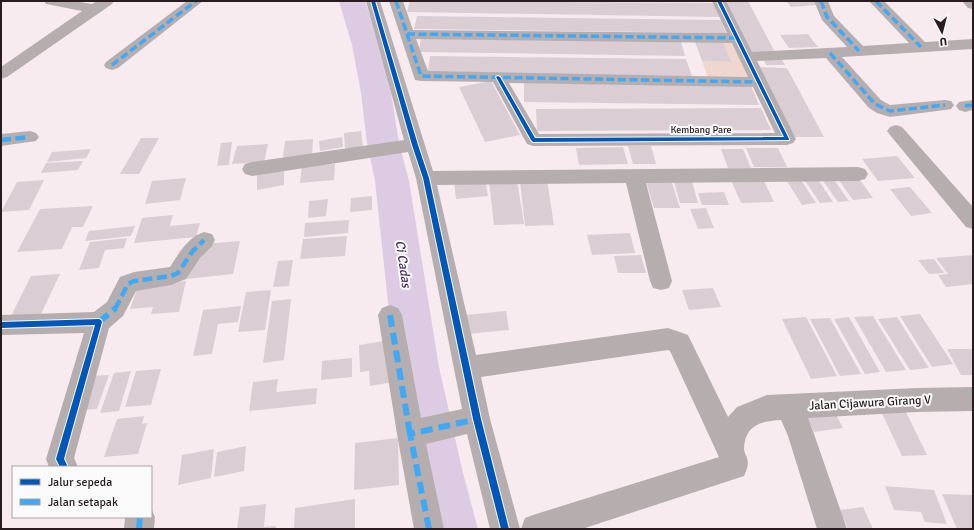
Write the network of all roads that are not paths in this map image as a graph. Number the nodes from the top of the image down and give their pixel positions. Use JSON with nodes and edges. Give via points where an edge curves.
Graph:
{"nodes":[{"id":1,"x":51,"y":1,"type":"edge"},
{"id":2,"x":107,"y":1,"type":"edge"},
{"id":3,"x":196,"y":1,"type":"edge"},
{"id":4,"x":373,"y":1,"type":"edge"},
{"id":5,"x":396,"y":1,"type":"edge"},
{"id":6,"x":719,"y":1,"type":"edge"},
{"id":7,"x":820,"y":1,"type":"edge"},
{"id":8,"x":876,"y":1,"type":"edge"},
{"id":9,"x":969,"y":1,"type":"edge"},
{"id":10,"x":973,"y":5,"type":"edge"},
{"id":11,"x":94,"y":9,"type":"junction"},
{"id":12,"x":407,"y":34,"type":"junction"},
{"id":13,"x":738,"y":38,"type":"junction"},
{"id":14,"x":973,"y":44,"type":"edge"},
{"id":15,"x":922,"y":47,"type":"junction"},
{"id":16,"x":859,"y":51,"type":"junction"},
{"id":17,"x":830,"y":53,"type":"junction"},
{"id":18,"x":747,"y":57,"type":"junction"},
{"id":19,"x":112,"y":65,"type":"dead end"},
{"id":20,"x":1,"y":74,"type":"edge"},
{"id":21,"x":498,"y":77,"type":"junction"},
{"id":22,"x":759,"y":82,"type":"junction"},
{"id":23,"x":945,"y":105,"type":"dead end"},
{"id":24,"x":896,"y":131,"type":"dead end"},
{"id":25,"x":30,"y":137,"type":"dead end"},
{"id":26,"x":1,"y":140,"type":"edge"},
{"id":27,"x":412,"y":145,"type":"junction"},
{"id":28,"x":252,"y":169,"type":"dead end"},
{"id":29,"x":858,"y":174,"type":"dead end"},
{"id":30,"x":634,"y":176,"type":"junction"},
{"id":31,"x":426,"y":178,"type":"junction"},
{"id":32,"x":973,"y":221,"type":"edge"},
{"id":33,"x":204,"y":240,"type":"dead end"},
{"id":34,"x":661,"y":281,"type":"dead end"},
{"id":35,"x":390,"y":315,"type":"dead end"},
{"id":36,"x":99,"y":322,"type":"junction"},
{"id":37,"x":1,"y":325,"type":"edge"},
{"id":38,"x":466,"y":368,"type":"junction"},
{"id":39,"x":973,"y":399,"type":"edge"},
{"id":40,"x":778,"y":408,"type":"junction"},
{"id":41,"x":469,"y":421,"type":"junction"},
{"id":42,"x":414,"y":433,"type":"junction"},
{"id":43,"x":730,"y":451,"type":"junction"},
{"id":44,"x":64,"y":466,"type":"edge"},
{"id":45,"x":140,"y":518,"type":"edge"},
{"id":46,"x":139,"y":529,"type":"edge"},
{"id":47,"x":429,"y":529,"type":"edge"},
{"id":48,"x":505,"y":529,"type":"edge"},
{"id":49,"x":536,"y":529,"type":"edge"},
{"id":50,"x":832,"y":529,"type":"edge"}],
"edges":[{"from":1,"to":11,"type":"street"},
{"from":2,"to":11,"type":"street"},
{"from":3,"to":19,"type":"street"},
{"from":4,"to":27,"type":"street"},
{"from":5,"to":12,"type":"street"},
{"from":6,"to":13,"type":"street","name":"Kembang Pare"},
{"from":7,"to":16,"type":"street","via":[[827,17]]},
{"from":8,"to":15,"type":"street"},
{"from":9,"to":10,"type":"street"},
{"from":11,"to":20,"type":"street"},
{"from":12,"to":13,"type":"street"},
{"from":12,"to":21,"type":"street","via":[[421,76]]},
{"from":13,"to":18,"type":"street","name":"Kembang Pare"},
{"from":14,"to":15,"type":"street"},
{"from":15,"to":16,"type":"street"},
{"from":16,"to":17,"type":"street"},
{"from":17,"to":18,"type":"street"},
{"from":17,"to":23,"type":"street","via":[[875,104],[883,109],[890,111]]},
{"from":18,"to":22,"type":"street","name":"Kembang Pare"},
{"from":21,"to":22,"type":"street"},
{"from":21,"to":22,"type":"street","name":"Kembang Pare","via":[[533,140],[787,139]]},
{"from":24,"to":32,"type":"street"},
{"from":25,"to":26,"type":"street"},
{"from":27,"to":28,"type":"street"},
{"from":27,"to":31,"type":"street"},
{"from":29,"to":30,"type":"street"},
{"from":30,"to":31,"type":"street"},
{"from":30,"to":34,"type":"street"},
{"from":31,"to":38,"type":"street"},
{"from":33,"to":36,"type":"street","via":[[178,273],[128,284],[115,309]]},
{"from":35,"to":42,"type":"street"},
{"from":36,"to":37,"type":"street"},
{"from":36,"to":44,"type":"street","via":[[60,459]]},
{"from":38,"to":41,"type":"street"},
{"from":38,"to":43,"type":"street","via":[[673,340],[679,343]]},
{"from":39,"to":40,"type":"street","name":"Jalan Cijawura Girang V"},
{"from":40,"to":43,"type":"street","name":"Jalan Cijawura Girang V","via":[[746,415],[734,437]]},
{"from":40,"to":50,"type":"street","via":[[801,434]]},
{"from":41,"to":42,"type":"street"},
{"from":41,"to":48,"type":"street"},
{"from":42,"to":47,"type":"street"},
{"from":43,"to":49,"type":"street","via":[[734,466]]},
{"from":45,"to":46,"type":"street"}]}
